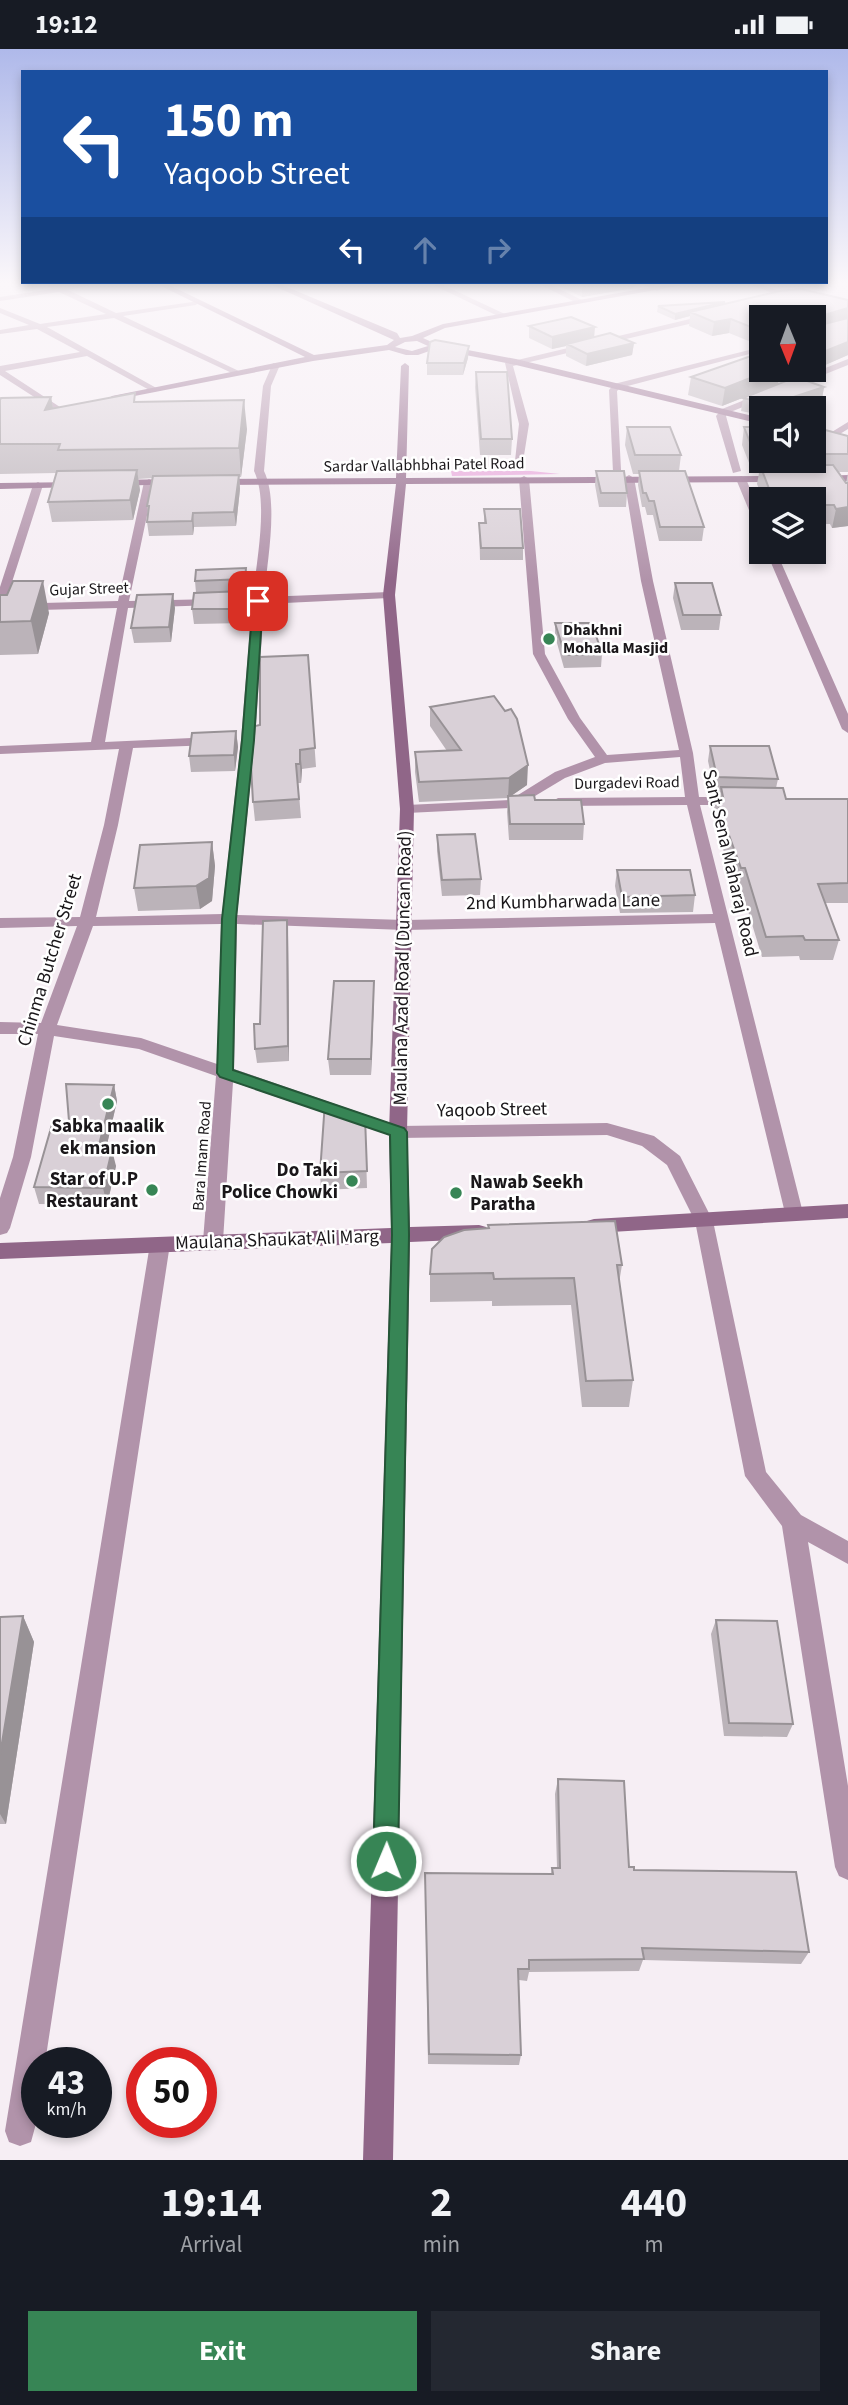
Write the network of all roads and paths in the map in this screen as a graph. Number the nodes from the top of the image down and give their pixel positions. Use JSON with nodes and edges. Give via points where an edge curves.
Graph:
{"nodes":[{"id":1,"x":20,"y":384,"type":"edge"},
{"id":2,"x":144,"y":384,"type":"edge"},
{"id":3,"x":185,"y":384,"type":"edge"},
{"id":4,"x":268,"y":384,"type":"edge"},
{"id":5,"x":404,"y":384,"type":"edge"},
{"id":6,"x":516,"y":384,"type":"edge"},
{"id":7,"x":596,"y":384,"type":"edge"},
{"id":8,"x":632,"y":384,"type":"edge"},
{"id":9,"x":796,"y":384,"type":"edge"},
{"id":10,"x":615,"y":388,"type":"junction"},
{"id":11,"x":156,"y":390,"type":"junction"},
{"id":12,"x":39,"y":396,"type":"junction"},
{"id":13,"x":26,"y":398,"type":"edge"},
{"id":14,"x":107,"y":400,"type":"edge"},
{"id":15,"x":71,"y":406,"type":"edge"},
{"id":16,"x":59,"y":409,"type":"junction"},
{"id":17,"x":47,"y":411,"type":"edge"},
{"id":18,"x":723,"y":414,"type":"junction"},
{"id":19,"x":749,"y":419,"type":"edge"},
{"id":20,"x":749,"y":423,"type":"edge"},
{"id":21,"x":848,"y":425,"type":"edge"},
{"id":22,"x":826,"y":436,"type":"edge"},
{"id":23,"x":826,"y":442,"type":"edge"},
{"id":24,"x":838,"y":445,"type":"edge"},
{"id":25,"x":505,"y":468,"type":"dead end"},
{"id":26,"x":470,"y":469,"type":"dead end"},
{"id":27,"x":542,"y":469,"type":"dead end"},
{"id":28,"x":848,"y":471,"type":"edge"},
{"id":29,"x":177,"y":472,"type":"edge"},
{"id":30,"x":523,"y":472,"type":"junction"},
{"id":31,"x":82,"y":474,"type":"edge"},
{"id":32,"x":622,"y":474,"type":"junction"},
{"id":33,"x":739,"y":475,"type":"junction"},
{"id":34,"x":793,"y":475,"type":"edge"},
{"id":35,"x":0,"y":476,"type":"edge"},
{"id":36,"x":401,"y":476,"type":"junction"},
{"id":37,"x":203,"y":477,"type":"edge"},
{"id":38,"x":262,"y":477,"type":"junction"},
{"id":39,"x":834,"y":478,"type":"junction"},
{"id":40,"x":848,"y":478,"type":"edge"},
{"id":41,"x":149,"y":482,"type":"junction"},
{"id":42,"x":188,"y":482,"type":"edge"},
{"id":43,"x":94,"y":483,"type":"edge"},
{"id":44,"x":38,"y":485,"type":"junction"},
{"id":45,"x":0,"y":486,"type":"edge"},
{"id":46,"x":841,"y":488,"type":"edge"},
{"id":47,"x":749,"y":499,"type":"edge"},
{"id":48,"x":777,"y":564,"type":"edge"},
{"id":49,"x":389,"y":595,"type":"junction"},
{"id":50,"x":258,"y":601,"type":"junction"},
{"id":51,"x":123,"y":604,"type":"junction"},
{"id":52,"x":0,"y":606,"type":"edge"},
{"id":53,"x":848,"y":729,"type":"edge"},
{"id":54,"x":234,"y":740,"type":"junction"},
{"id":55,"x":127,"y":744,"type":"junction"},
{"id":56,"x":97,"y":747,"type":"junction"},
{"id":57,"x":0,"y":750,"type":"edge"},
{"id":58,"x":686,"y":753,"type":"junction"},
{"id":59,"x":603,"y":759,"type":"junction"},
{"id":60,"x":692,"y":799,"type":"junction"},
{"id":61,"x":757,"y":801,"type":"edge"},
{"id":62,"x":512,"y":803,"type":"junction"},
{"id":63,"x":407,"y":809,"type":"junction"},
{"id":64,"x":722,"y":918,"type":"junction"},
{"id":65,"x":229,"y":919,"type":"junction"},
{"id":66,"x":87,"y":921,"type":"junction"},
{"id":67,"x":0,"y":923,"type":"edge"},
{"id":68,"x":405,"y":925,"type":"junction"},
{"id":69,"x":0,"y":1028,"type":"edge"},
{"id":70,"x":47,"y":1029,"type":"junction"},
{"id":71,"x":225,"y":1073,"type":"junction"},
{"id":72,"x":398,"y":1132,"type":"junction"},
{"id":73,"x":848,"y":1211,"type":"edge"},
{"id":74,"x":794,"y":1213,"type":"junction"},
{"id":75,"x":704,"y":1221,"type":"junction"},
{"id":76,"x":580,"y":1227,"type":"edge"},
{"id":77,"x":0,"y":1228,"type":"edge"},
{"id":78,"x":497,"y":1231,"type":"edge"},
{"id":79,"x":401,"y":1235,"type":"junction"},
{"id":80,"x":213,"y":1241,"type":"junction"},
{"id":81,"x":160,"y":1244,"type":"junction"},
{"id":82,"x":0,"y":1251,"type":"edge"},
{"id":83,"x":793,"y":1523,"type":"junction"},
{"id":84,"x":848,"y":1553,"type":"edge"},
{"id":85,"x":848,"y":1867,"type":"edge"},
{"id":86,"x":20,"y":2131,"type":"dead end"},
{"id":87,"x":378,"y":2160,"type":"edge"}],
"edges":[{"from":1,"to":12,"type":"street"},
{"from":2,"to":11,"type":"street"},
{"from":3,"to":11,"type":"main road"},
{"from":4,"to":38,"type":"street","name":"Bara Imam Road"},
{"from":5,"to":36,"type":"main road","name":"Maulana Azad Road (Duncan Road)"},
{"from":6,"to":30,"type":"street","via":[[524,424]]},
{"from":7,"to":10,"type":"main road"},
{"from":8,"to":10,"type":"street"},
{"from":9,"to":18,"type":"street"},
{"from":10,"to":18,"type":"main road"},
{"from":10,"to":32,"type":"street","name":"Sant Sena Maharaj Road"},
{"from":11,"to":14,"type":"main road"},
{"from":12,"to":13,"type":"street"},
{"from":12,"to":16,"type":"street"},
{"from":15,"to":16,"type":"main road"},
{"from":16,"to":17,"type":"main road"},
{"from":18,"to":19,"type":"main road"},
{"from":18,"to":20,"type":"main road"},
{"from":18,"to":33,"type":"street"},
{"from":21,"to":22,"type":"street"},
{"from":23,"to":24,"type":"main road"},
{"from":25,"to":30,"type":"main road","name":"Sardar Vallabhbhai Patel Road"},
{"from":26,"to":36,"type":"main road","name":"Sardar Vallabhbhai Patel Road"},
{"from":27,"to":32,"type":"main road","name":"Sardar Vallabhbhai Patel Road"},
{"from":28,"to":39,"type":"main road","via":[[807,475]]},
{"from":29,"to":41,"type":"main road","via":[[108,478]]},
{"from":30,"to":32,"type":"main road","name":"Sardar Vallabhbhai Patel Road"},
{"from":30,"to":36,"type":"main road","name":"Sardar Vallabhbhai Patel Road"},
{"from":30,"to":59,"type":"street","via":[[539,654],[574,719]]},
{"from":31,"to":35,"type":"main road"},
{"from":32,"to":33,"type":"main road","name":"Sardar Vallabhbhai Patel Road"},
{"from":32,"to":58,"type":"street","name":"Sant Sena Maharaj Road"},
{"from":33,"to":34,"type":"main road","name":"Sardar Vallabhbhai Patel Road"},
{"from":33,"to":47,"type":"street"},
{"from":36,"to":38,"type":"main road","name":"Sardar Vallabhbhai Patel Road"},
{"from":36,"to":49,"type":"main road","name":"Maulana Azad Road (Duncan Road)"},
{"from":37,"to":38,"type":"main road","name":"Sardar Vallabhbhai Patel Road"},
{"from":38,"to":50,"type":"street","name":"Bara Imam Road"},
{"from":39,"to":40,"type":"main road"},
{"from":39,"to":46,"type":"street"},
{"from":41,"to":42,"type":"main road"},
{"from":41,"to":51,"type":"street"},
{"from":43,"to":44,"type":"main road"},
{"from":44,"to":45,"type":"main road"},
{"from":44,"to":52,"type":"street"},
{"from":48,"to":53,"type":"street"},
{"from":49,"to":50,"type":"street","name":"Gujar Street"},
{"from":49,"to":63,"type":"main road","name":"Maulana Azad Road (Duncan Road)"},
{"from":50,"to":51,"type":"street","name":"Gujar Street"},
{"from":50,"to":54,"type":"street","name":"Bara Imam Road"},
{"from":51,"to":52,"type":"street","name":"Gujar Street"},
{"from":51,"to":56,"type":"street"},
{"from":54,"to":55,"type":"street"},
{"from":54,"to":65,"type":"street","name":"Bara Imam Road"},
{"from":55,"to":56,"type":"street"},
{"from":55,"to":66,"type":"street","name":"Chinma Butcher Street"},
{"from":56,"to":57,"type":"street"},
{"from":58,"to":59,"type":"street"},
{"from":58,"to":60,"type":"street","name":"Sant Sena Maharaj Road"},
{"from":59,"to":62,"type":"street","via":[[561,775]]},
{"from":60,"to":61,"type":"street","name":"Durgadevi Road"},
{"from":60,"to":62,"type":"street","name":"Durgadevi Road"},
{"from":60,"to":64,"type":"street","name":"Sant Sena Maharaj Road"},
{"from":62,"to":63,"type":"street","name":"Durgadevi Road"},
{"from":63,"to":68,"type":"main road","name":"Maulana Azad Road (Duncan Road)"},
{"from":64,"to":68,"type":"street","name":"2nd Kumbharwada Lane"},
{"from":64,"to":74,"type":"street","name":"Sant Sena Maharaj Road"},
{"from":65,"to":66,"type":"street","name":"2nd Kumbharwada Lane"},
{"from":65,"to":68,"type":"street","name":"2nd Kumbharwada Lane"},
{"from":65,"to":71,"type":"street","name":"Bara Imam Road"},
{"from":66,"to":67,"type":"street","name":"2nd Kumbharwada Lane"},
{"from":66,"to":70,"type":"street","name":"Chinma Butcher Street"},
{"from":68,"to":72,"type":"main road","name":"Maulana Azad Road (Duncan Road)"},
{"from":69,"to":70,"type":"street","name":"Yaqoob Street"},
{"from":70,"to":71,"type":"street","name":"Yaqoob Street","via":[[141,1044]]},
{"from":70,"to":77,"type":"street","name":"Chinma Butcher Street","via":[[22,1157]]},
{"from":71,"to":72,"type":"street","name":"Yaqoob Street"},
{"from":71,"to":80,"type":"street","name":"Bara Imam Road"},
{"from":72,"to":75,"type":"street","name":"Yaqoob Street","via":[[607,1129],[648,1141],[674,1161]]},
{"from":72,"to":79,"type":"main road","name":"Maulana Azad Road (Duncan Road)"},
{"from":73,"to":74,"type":"main road"},
{"from":74,"to":75,"type":"main road"},
{"from":75,"to":76,"type":"main road"},
{"from":75,"to":83,"type":"street","name":"Yaqoob Street","via":[[756,1476]]},
{"from":78,"to":79,"type":"main road","name":"Maulana Shaukat Ali Marg"},
{"from":79,"to":80,"type":"main road","name":"Maulana Shaukat Ali Marg"},
{"from":79,"to":87,"type":"main road","name":"Maulana Azad Road (Duncan Road)"},
{"from":80,"to":81,"type":"main road","name":"Maulana Shaukat Ali Marg"},
{"from":81,"to":82,"type":"main road","name":"Maulana Shaukat Ali Marg"},
{"from":81,"to":86,"type":"street"},
{"from":83,"to":84,"type":"street"},
{"from":83,"to":85,"type":"street"}]}
